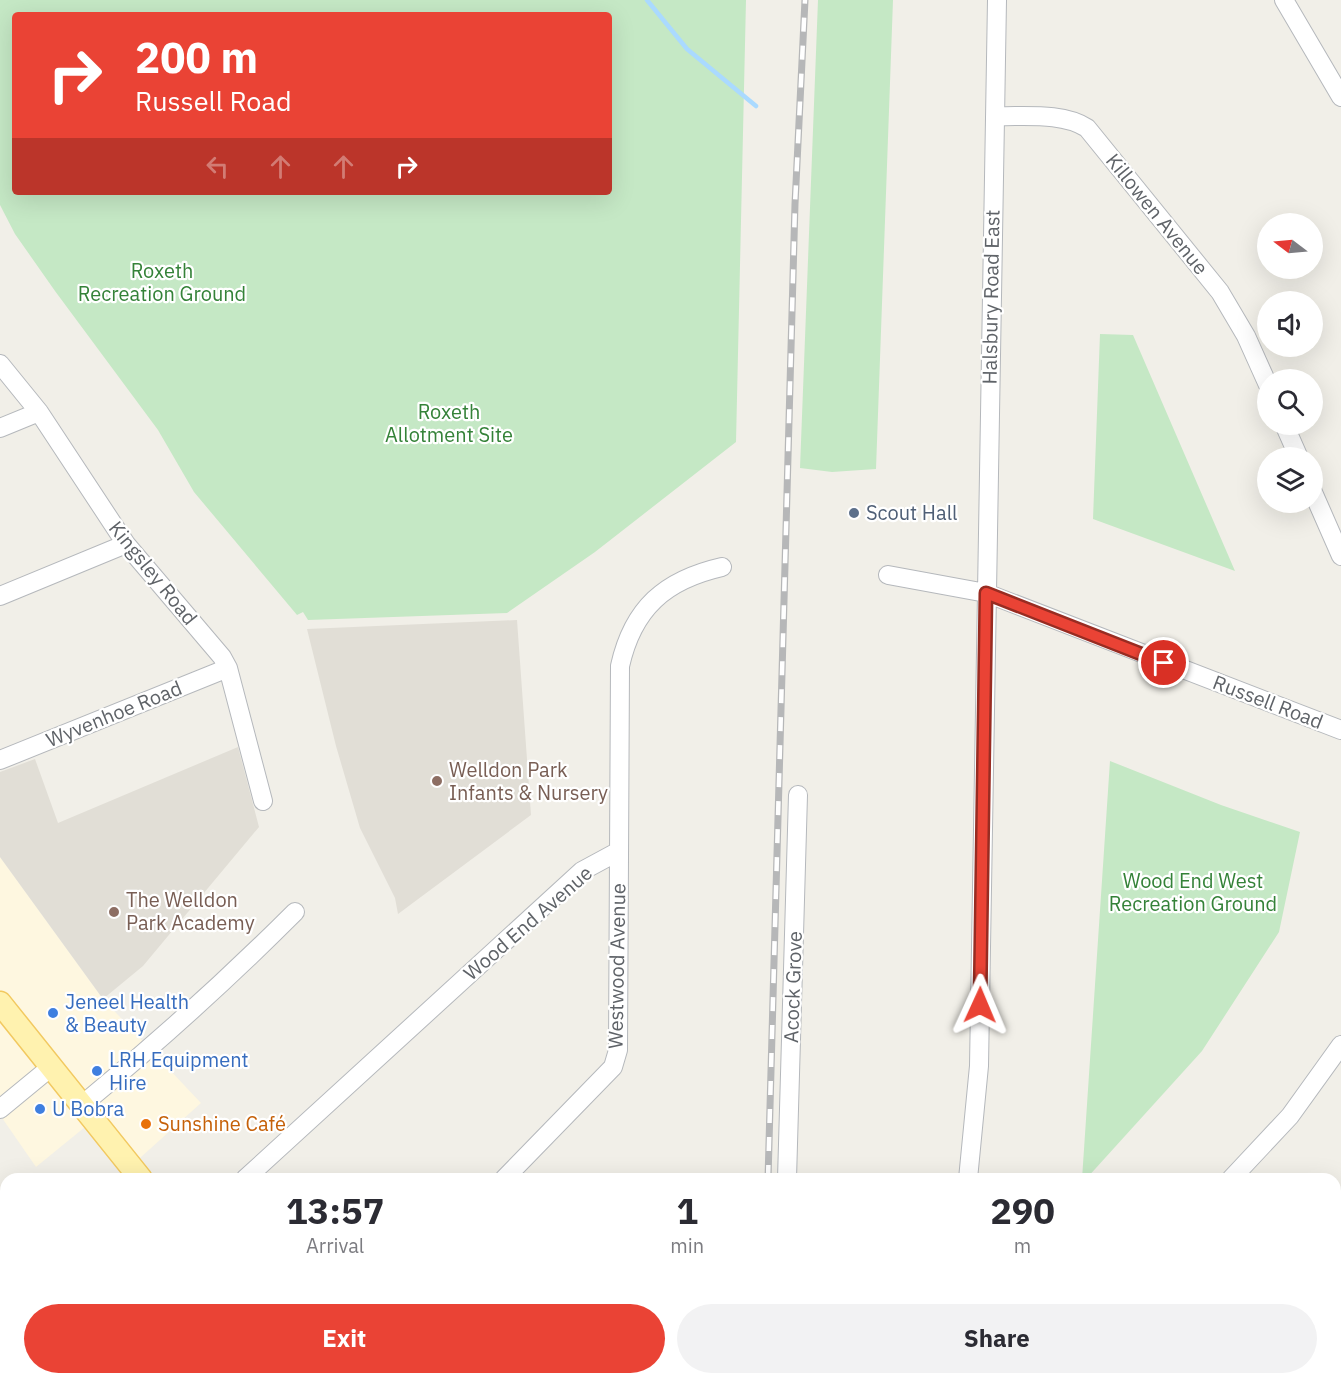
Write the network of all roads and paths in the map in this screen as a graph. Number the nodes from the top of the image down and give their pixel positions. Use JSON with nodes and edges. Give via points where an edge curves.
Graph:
{"nodes":[{"id":1,"x":997,"y":0,"type":"edge"},
{"id":2,"x":1284,"y":0,"type":"edge"},
{"id":3,"x":1341,"y":97,"type":"edge"},
{"id":4,"x":995,"y":116,"type":"junction"},
{"id":5,"x":0,"y":363,"type":"edge"},
{"id":6,"x":1261,"y":369,"type":"edge"},
{"id":7,"x":39,"y":412,"type":"junction"},
{"id":8,"x":0,"y":428,"type":"edge"},
{"id":9,"x":1322,"y":513,"type":"edge"},
{"id":10,"x":126,"y":544,"type":"junction"},
{"id":11,"x":1341,"y":556,"type":"edge"},
{"id":12,"x":722,"y":567,"type":"dead end"},
{"id":13,"x":888,"y":575,"type":"dead end"},
{"id":14,"x":986,"y":593,"type":"junction"},
{"id":15,"x":0,"y":596,"type":"edge"},
{"id":16,"x":228,"y":668,"type":"junction"},
{"id":17,"x":1341,"y":730,"type":"edge"},
{"id":18,"x":0,"y":760,"type":"edge"},
{"id":19,"x":798,"y":795,"type":"dead end"},
{"id":20,"x":263,"y":801,"type":"dead end"},
{"id":21,"x":618,"y":851,"type":"junction"},
{"id":22,"x":295,"y":912,"type":"dead end"},
{"id":23,"x":0,"y":1003,"type":"edge"},
{"id":24,"x":1341,"y":1045,"type":"edge"},
{"id":25,"x":51,"y":1067,"type":"junction"},
{"id":26,"x":81,"y":1105,"type":"junction"},
{"id":27,"x":0,"y":1109,"type":"edge"},
{"id":28,"x":136,"y":1173,"type":"edge"},
{"id":29,"x":252,"y":1173,"type":"edge"},
{"id":30,"x":510,"y":1173,"type":"edge"},
{"id":31,"x":787,"y":1173,"type":"edge"},
{"id":32,"x":969,"y":1173,"type":"edge"},
{"id":33,"x":1237,"y":1173,"type":"edge"}],
"edges":[{"from":1,"to":4,"type":"street","name":"Halsbury Road East"},
{"from":2,"to":3,"type":"street"},
{"from":4,"to":6,"type":"street","name":"Killowen Avenue","via":[[1053,118],[1087,128],[1220,292]]},
{"from":4,"to":14,"type":"street","name":"Halsbury Road East"},
{"from":5,"to":7,"type":"street","name":"Kingsley Road"},
{"from":7,"to":8,"type":"street"},
{"from":7,"to":10,"type":"street","name":"Kingsley Road"},
{"from":9,"to":11,"type":"street"},
{"from":10,"to":15,"type":"street"},
{"from":10,"to":16,"type":"street","name":"Kingsley Road"},
{"from":12,"to":21,"type":"street","via":[[696,573],[666,588],[641,614],[625,643],[620,666]]},
{"from":13,"to":14,"type":"street","name":"Russell Road"},
{"from":14,"to":17,"type":"street","name":"Russell Road"},
{"from":14,"to":32,"type":"street","name":"Halsbury Road East","via":[[979,1066]]},
{"from":16,"to":18,"type":"street","name":"Wyvenhoe Road"},
{"from":16,"to":20,"type":"street","name":"Kingsley Road"},
{"from":19,"to":31,"type":"street","name":"Acock Grove"},
{"from":21,"to":29,"type":"street","name":"Wood End Avenue","via":[[582,871]]},
{"from":21,"to":30,"type":"street","name":"Westwood Avenue","via":[[618,1050],[613,1067]]},
{"from":22,"to":26,"type":"street","via":[[200,1005]]},
{"from":23,"to":25,"type":"main road"},
{"from":24,"to":33,"type":"street","via":[[1290,1116]]},
{"from":25,"to":26,"type":"main road"},
{"from":25,"to":27,"type":"street"},
{"from":26,"to":28,"type":"main road"}]}
